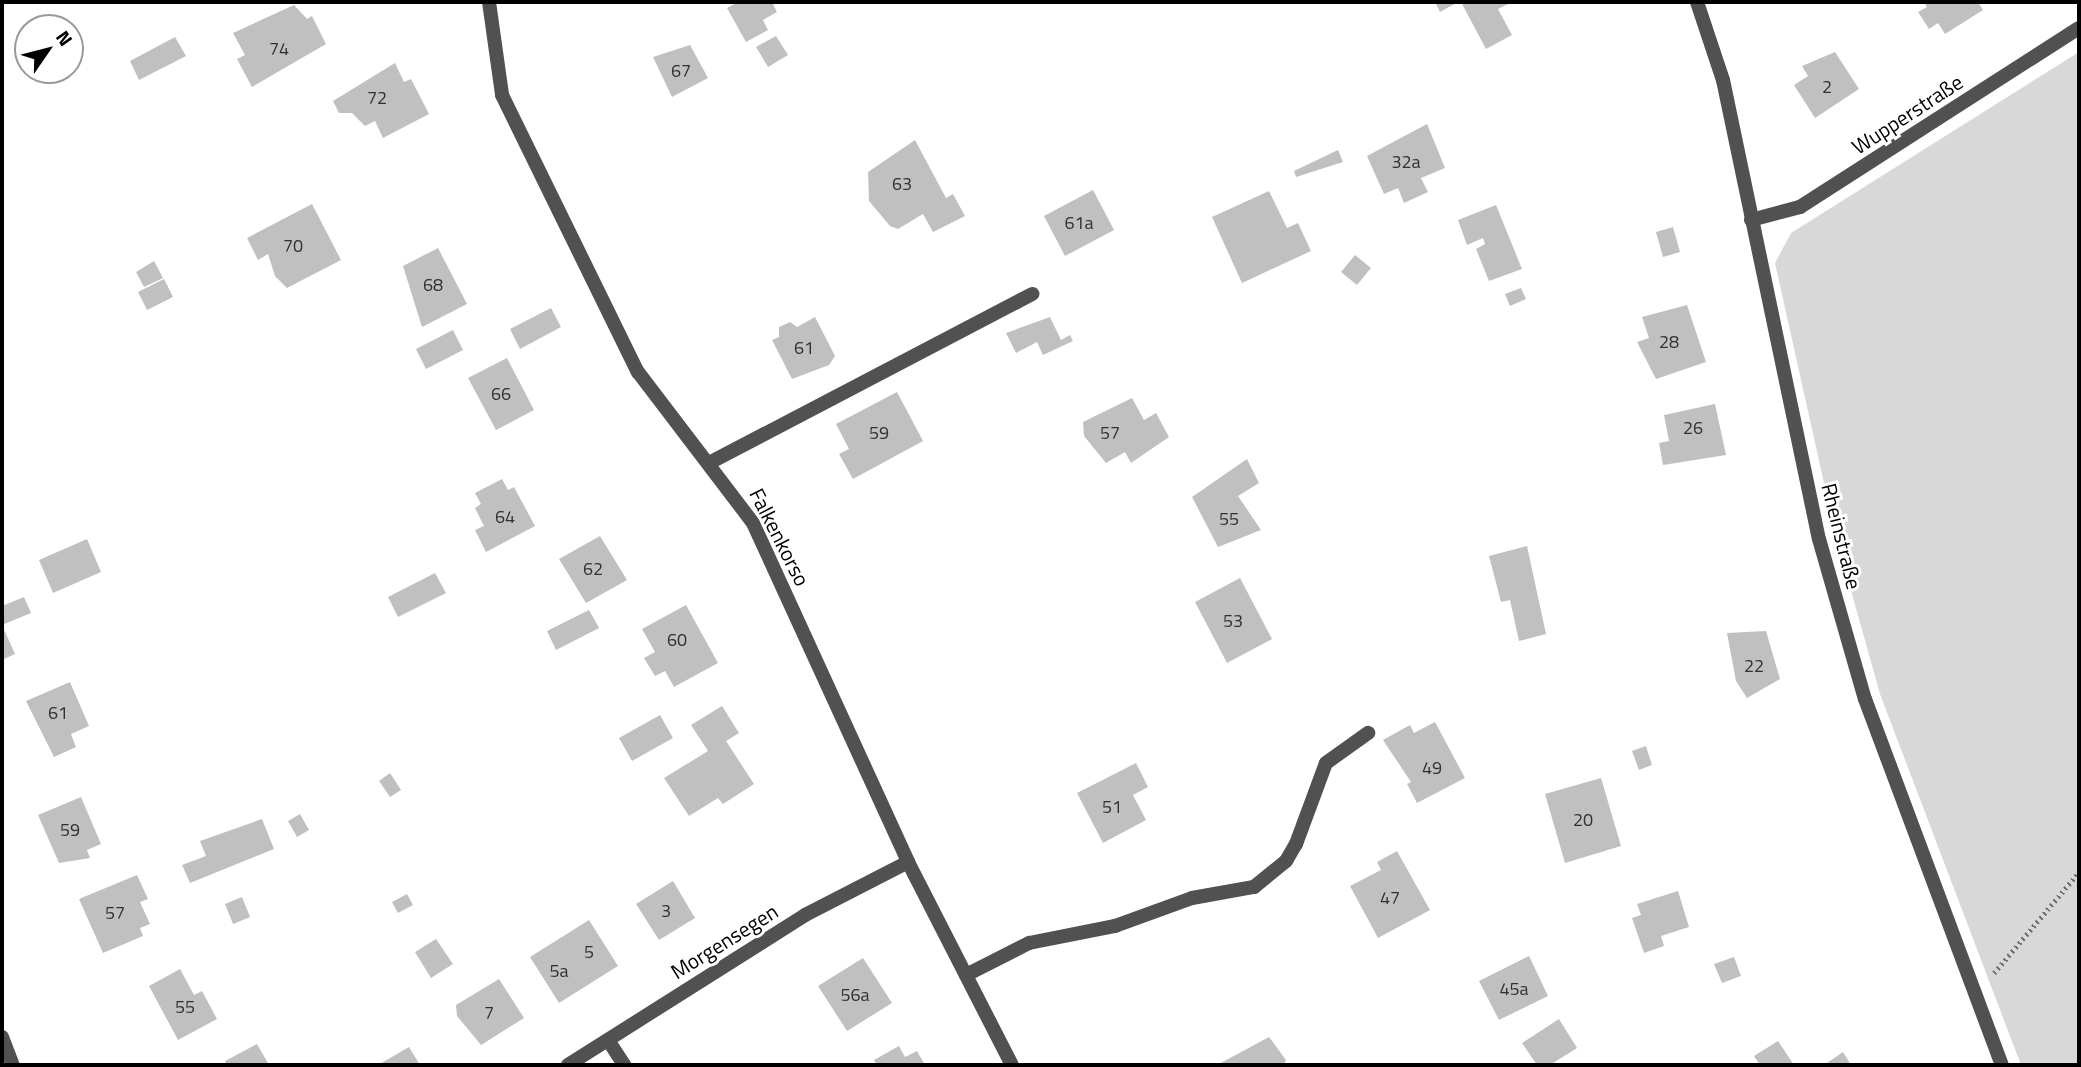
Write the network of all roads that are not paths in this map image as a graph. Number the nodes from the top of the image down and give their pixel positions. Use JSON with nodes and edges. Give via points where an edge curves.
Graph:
{"nodes":[{"id":1,"x":489,"y":2,"type":"edge"},
{"id":2,"x":1696,"y":2,"type":"edge"},
{"id":3,"x":2079,"y":28,"type":"edge"},
{"id":4,"x":1751,"y":220,"type":"junction"},
{"id":5,"x":1032,"y":295,"type":"dead end"},
{"id":6,"x":709,"y":463,"type":"junction"},
{"id":7,"x":1368,"y":733,"type":"dead end"},
{"id":8,"x":908,"y":862,"type":"junction"},
{"id":9,"x":966,"y":975,"type":"junction"},
{"id":10,"x":2,"y":1037,"type":"edge"},
{"id":11,"x":608,"y":1040,"type":"junction"},
{"id":12,"x":13,"y":1065,"type":"edge"},
{"id":13,"x":568,"y":1065,"type":"edge"},
{"id":14,"x":624,"y":1065,"type":"edge"},
{"id":15,"x":1012,"y":1065,"type":"edge"},
{"id":16,"x":2002,"y":1065,"type":"edge"}],
"edges":[{"from":1,"to":6,"type":"street","name":"Falkenkorso","via":[[502,95],[638,372],[671,421]]},
{"from":2,"to":4,"type":"street","name":"Rheinstraße","via":[[1723,80]]},
{"from":3,"to":4,"type":"street","name":"Wupperstraße","via":[[1801,207]]},
{"from":4,"to":16,"type":"street","name":"Rheinstraße","via":[[1819,539],[1865,699]]},
{"from":5,"to":6,"type":"street"},
{"from":6,"to":8,"type":"street","name":"Falkenkorso","via":[[753,523]]},
{"from":7,"to":9,"type":"street","via":[[1326,764],[1286,861],[1254,887],[1192,898],[1115,926],[1029,943]]},
{"from":8,"to":9,"type":"street","name":"Falkenkorso"},
{"from":8,"to":11,"type":"street","name":"Morgensegen","via":[[805,915]]},
{"from":9,"to":15,"type":"street","name":"Falkenkorso"},
{"from":10,"to":12,"type":"street"},
{"from":11,"to":13,"type":"street","name":"Morgensegen"},
{"from":11,"to":14,"type":"street"}]}
